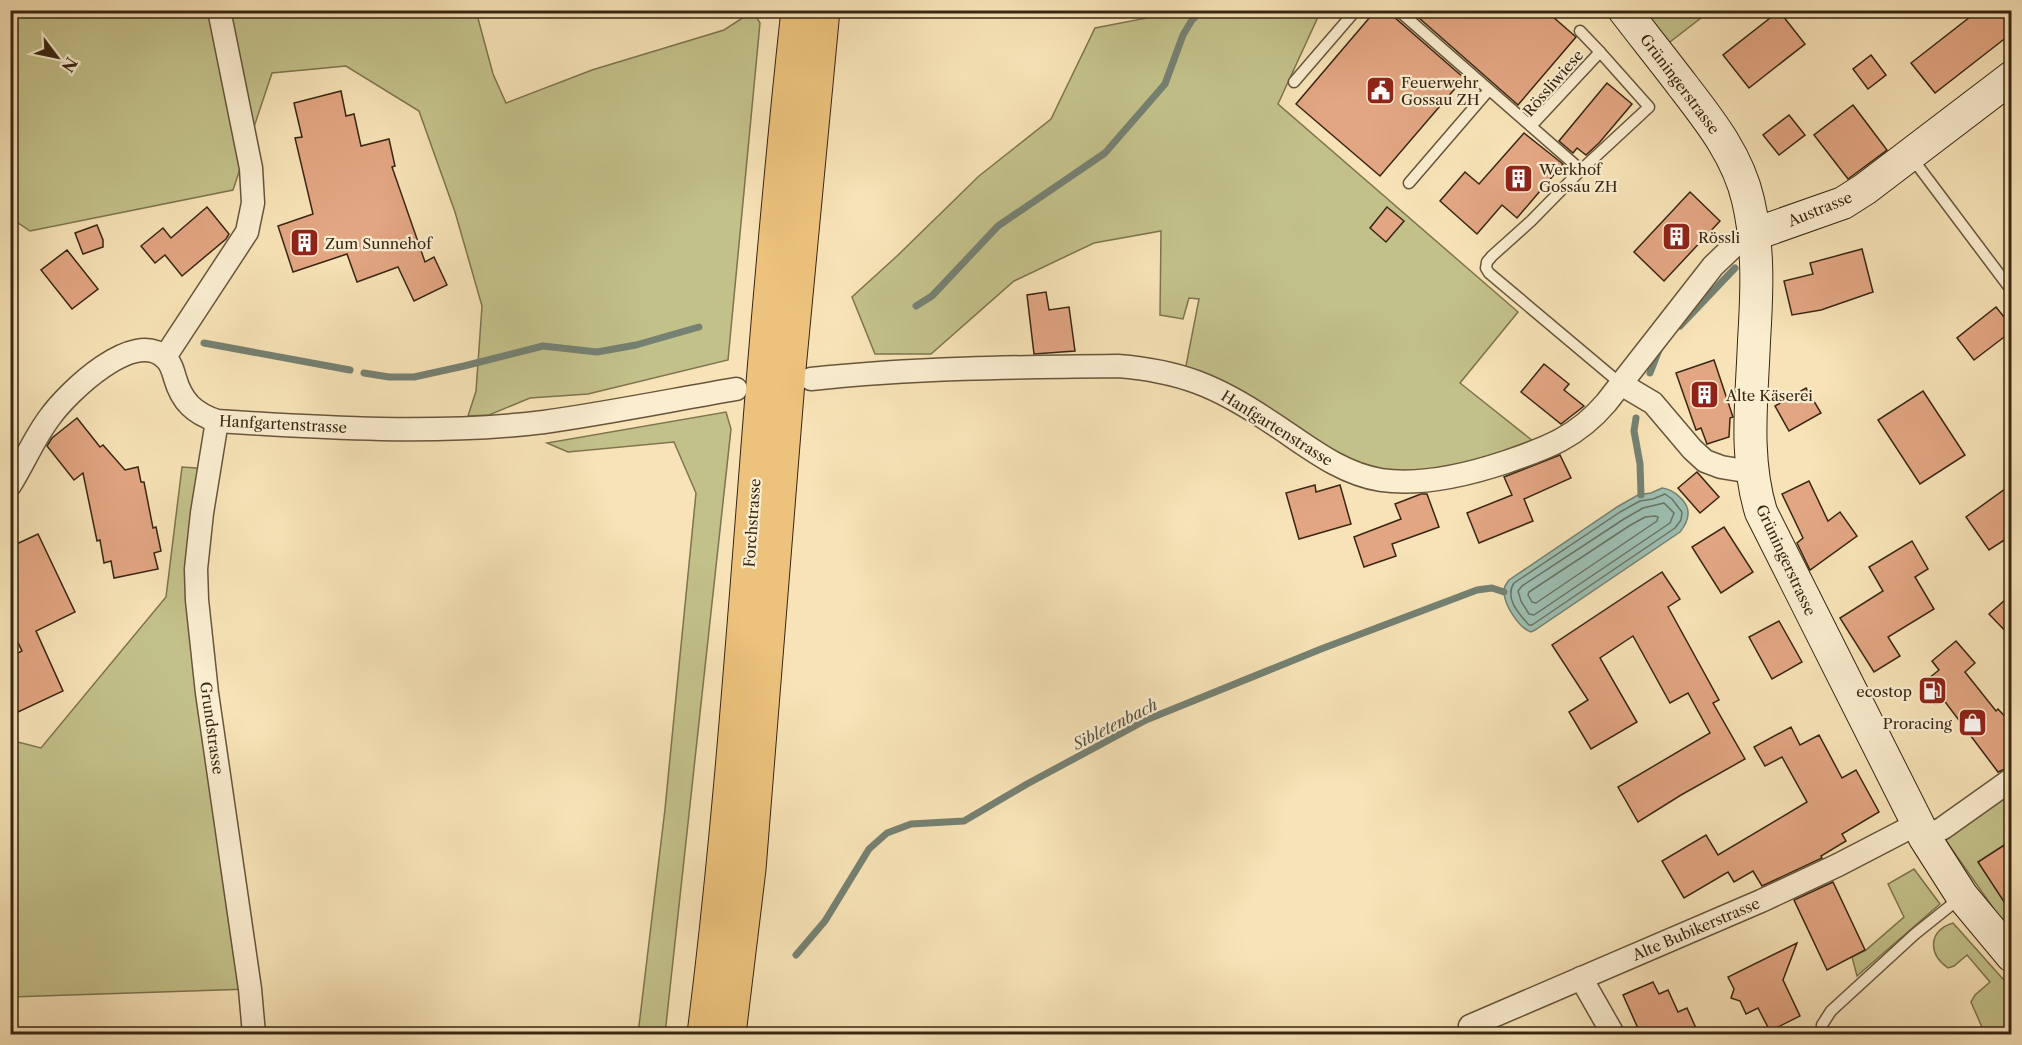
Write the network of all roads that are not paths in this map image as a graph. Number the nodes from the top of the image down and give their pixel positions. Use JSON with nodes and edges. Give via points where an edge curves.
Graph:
{"nodes":[{"id":1,"x":219,"y":10,"type":"edge"},
{"id":2,"x":798,"y":10,"type":"edge"},
{"id":3,"x":824,"y":10,"type":"edge"},
{"id":4,"x":1356,"y":10,"type":"edge"},
{"id":5,"x":1398,"y":10,"type":"edge"},
{"id":6,"x":1624,"y":10,"type":"edge"},
{"id":7,"x":1580,"y":31,"type":"dead end"},
{"id":8,"x":1600,"y":52,"type":"junction"},
{"id":9,"x":2012,"y":77,"type":"edge"},
{"id":10,"x":1294,"y":82,"type":"dead end"},
{"id":11,"x":1489,"y":90,"type":"junction"},
{"id":12,"x":1531,"y":126,"type":"junction"},
{"id":13,"x":1910,"y":155,"type":"junction"},
{"id":14,"x":1581,"y":170,"type":"junction"},
{"id":15,"x":1409,"y":183,"type":"dead end"},
{"id":16,"x":1755,"y":234,"type":"junction"},
{"id":17,"x":2012,"y":291,"type":"edge"},
{"id":18,"x":165,"y":357,"type":"junction"},
{"id":19,"x":811,"y":379,"type":"dead end"},
{"id":20,"x":1620,"y":384,"type":"junction"},
{"id":21,"x":736,"y":389,"type":"dead end"},
{"id":22,"x":217,"y":422,"type":"junction"},
{"id":23,"x":1751,"y":472,"type":"junction"},
{"id":24,"x":10,"y":484,"type":"edge"},
{"id":25,"x":2012,"y":779,"type":"edge"},
{"id":26,"x":1921,"y":831,"type":"junction"},
{"id":27,"x":1962,"y":896,"type":"junction"},
{"id":28,"x":2012,"y":956,"type":"edge"},
{"id":29,"x":1581,"y":978,"type":"junction"},
{"id":30,"x":1470,"y":1026,"type":"dead end"},
{"id":31,"x":254,"y":1035,"type":"edge"},
{"id":32,"x":704,"y":1035,"type":"edge"},
{"id":33,"x":729,"y":1035,"type":"edge"},
{"id":34,"x":1612,"y":1035,"type":"edge"},
{"id":35,"x":1822,"y":1035,"type":"edge"}],
"edges":[{"from":1,"to":18,"type":"street","via":[[251,168],[252,214],[243,239]]},
{"from":2,"to":32,"type":"highway","name":"Forchstrasse","via":[[723,874]]},
{"from":3,"to":33,"type":"highway","name":"Forchstrasse","via":[[795,306],[749,869]]},
{"from":4,"to":10,"type":"lane"},
{"from":5,"to":11,"type":"lane"},
{"from":6,"to":16,"type":"street","name":"Grüningerstrasse","via":[[1724,143],[1742,180]]},
{"from":7,"to":8,"type":"lane"},
{"from":8,"to":12,"type":"lane","name":"Rössliwiese"},
{"from":8,"to":14,"type":"lane","name":"Rössliwiese","via":[[1648,107]]},
{"from":9,"to":13,"type":"street","name":"Austrasse"},
{"from":11,"to":12,"type":"lane"},
{"from":11,"to":15,"type":"lane"},
{"from":12,"to":14,"type":"lane","name":"Rössliwiese"},
{"from":13,"to":16,"type":"street","name":"Austrasse","via":[[1843,202]]},
{"from":13,"to":17,"type":"lane"},
{"from":14,"to":20,"type":"lane","name":"Rössliwiese","via":[[1492,256],[1486,268]]},
{"from":16,"to":20,"type":"street","name":"Hanfgartenstrasse","via":[[1736,244],[1713,266]]},
{"from":16,"to":23,"type":"street","name":"Grüningerstrasse","via":[[1758,276]]},
{"from":18,"to":22,"type":"street","name":"Hanfgartenstrasse","via":[[187,405]]},
{"from":18,"to":24,"type":"street","via":[[152,350],[130,352],[78,387],[50,417]]},
{"from":19,"to":20,"type":"street","name":"Hanfgartenstrasse","via":[[968,367],[1118,366],[1163,372],[1184,376],[1227,395],[1337,466],[1380,480],[1406,482],[1460,475],[1544,449],[1587,423]]},
{"from":20,"to":23,"type":"street","via":[[1653,403],[1705,461]]},
{"from":21,"to":22,"type":"street","name":"Hanfgartenstrasse","via":[[543,422],[465,428]]},
{"from":22,"to":31,"type":"street","name":"Grundstrasse","via":[[201,513],[196,600]]},
{"from":23,"to":26,"type":"street","name":"Grüningerstrasse","via":[[1768,529]]},
{"from":25,"to":26,"type":"street","name":"Alte Bubikerstrasse","via":[[1944,828]]},
{"from":26,"to":27,"type":"street","name":"Grüningerstrasse"},
{"from":26,"to":29,"type":"street","name":"Alte Bubikerstrasse"},
{"from":27,"to":28,"type":"street","name":"Grüningerstrasse"},
{"from":27,"to":35,"type":"lane","via":[[1831,1011],[1822,1025]]},
{"from":29,"to":30,"type":"street","name":"Alte Bubikerstrasse"},
{"from":29,"to":34,"type":"street"}]}
